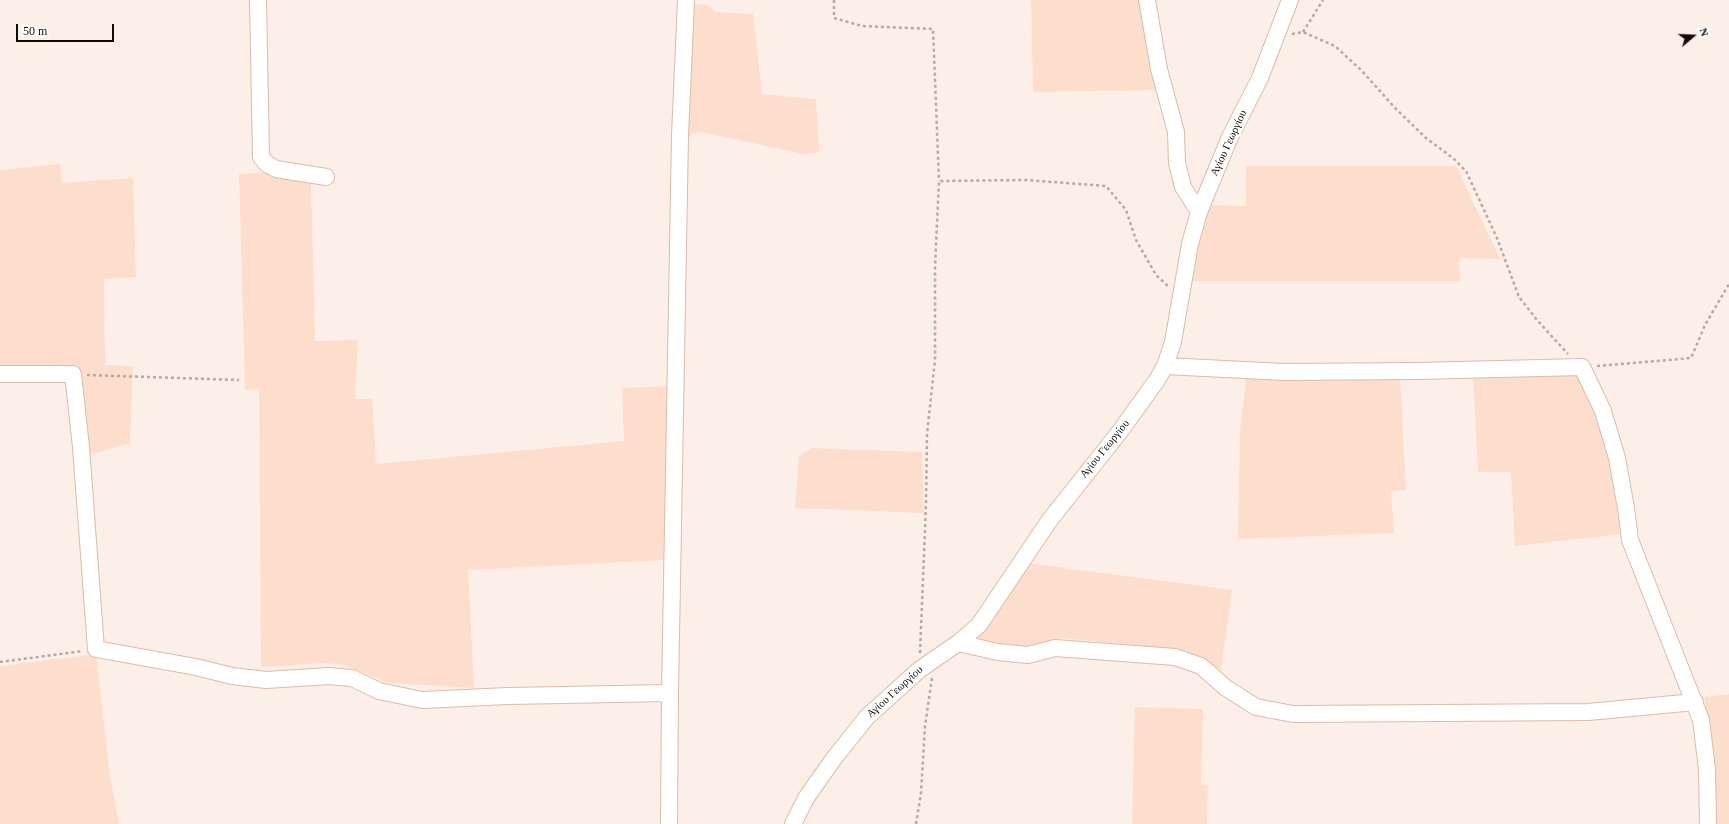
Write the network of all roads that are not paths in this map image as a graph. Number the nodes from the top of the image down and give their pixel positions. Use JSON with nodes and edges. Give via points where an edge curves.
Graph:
{"nodes":[{"id":1,"x":258,"y":0,"type":"edge"},
{"id":2,"x":686,"y":0,"type":"edge"},
{"id":3,"x":1147,"y":0,"type":"edge"},
{"id":4,"x":1290,"y":0,"type":"edge"},
{"id":5,"x":326,"y":177,"type":"dead end"},
{"id":6,"x":1199,"y":212,"type":"junction"},
{"id":7,"x":1165,"y":366,"type":"junction"},
{"id":8,"x":0,"y":374,"type":"edge"},
{"id":9,"x":958,"y":643,"type":"junction"},
{"id":10,"x":670,"y":693,"type":"junction"},
{"id":11,"x":1695,"y":702,"type":"junction"},
{"id":12,"x":670,"y":824,"type":"edge"},
{"id":13,"x":793,"y":824,"type":"edge"},
{"id":14,"x":1708,"y":824,"type":"edge"}],
"edges":[{"from":1,"to":5,"type":"street","via":[[261,157],[276,169]]},
{"from":2,"to":10,"type":"street","via":[[680,143]]},
{"from":3,"to":6,"type":"street","via":[[1159,69],[1176,132],[1177,163],[1183,187]]},
{"from":4,"to":6,"type":"street","name":"Αγίου Γεωργίου","via":[[1260,78],[1230,137]]},
{"from":6,"to":7,"type":"street","name":"Αγίου Γεωργίου","via":[[1190,244],[1173,342]]},
{"from":7,"to":9,"type":"street","name":"Αγίου Γεωργίου","via":[[1131,418],[1049,521],[979,625]]},
{"from":7,"to":11,"type":"street","via":[[1284,372],[1582,367],[1602,411],[1617,458],[1630,540]]},
{"from":8,"to":10,"type":"street","via":[[73,374],[96,648],[232,676],[266,680],[329,676],[352,678],[379,692],[422,700]]},
{"from":9,"to":11,"type":"street","via":[[998,652],[1028,655],[1055,648],[1069,648],[1175,657],[1201,666],[1226,688],[1256,707],[1293,714],[1588,712]]},
{"from":9,"to":13,"type":"street","name":"Αγίου Γεωργίου","via":[[919,670],[867,717],[810,792]]},
{"from":10,"to":12,"type":"street"},
{"from":11,"to":14,"type":"street","via":[[1701,720],[1706,762]]}]}
